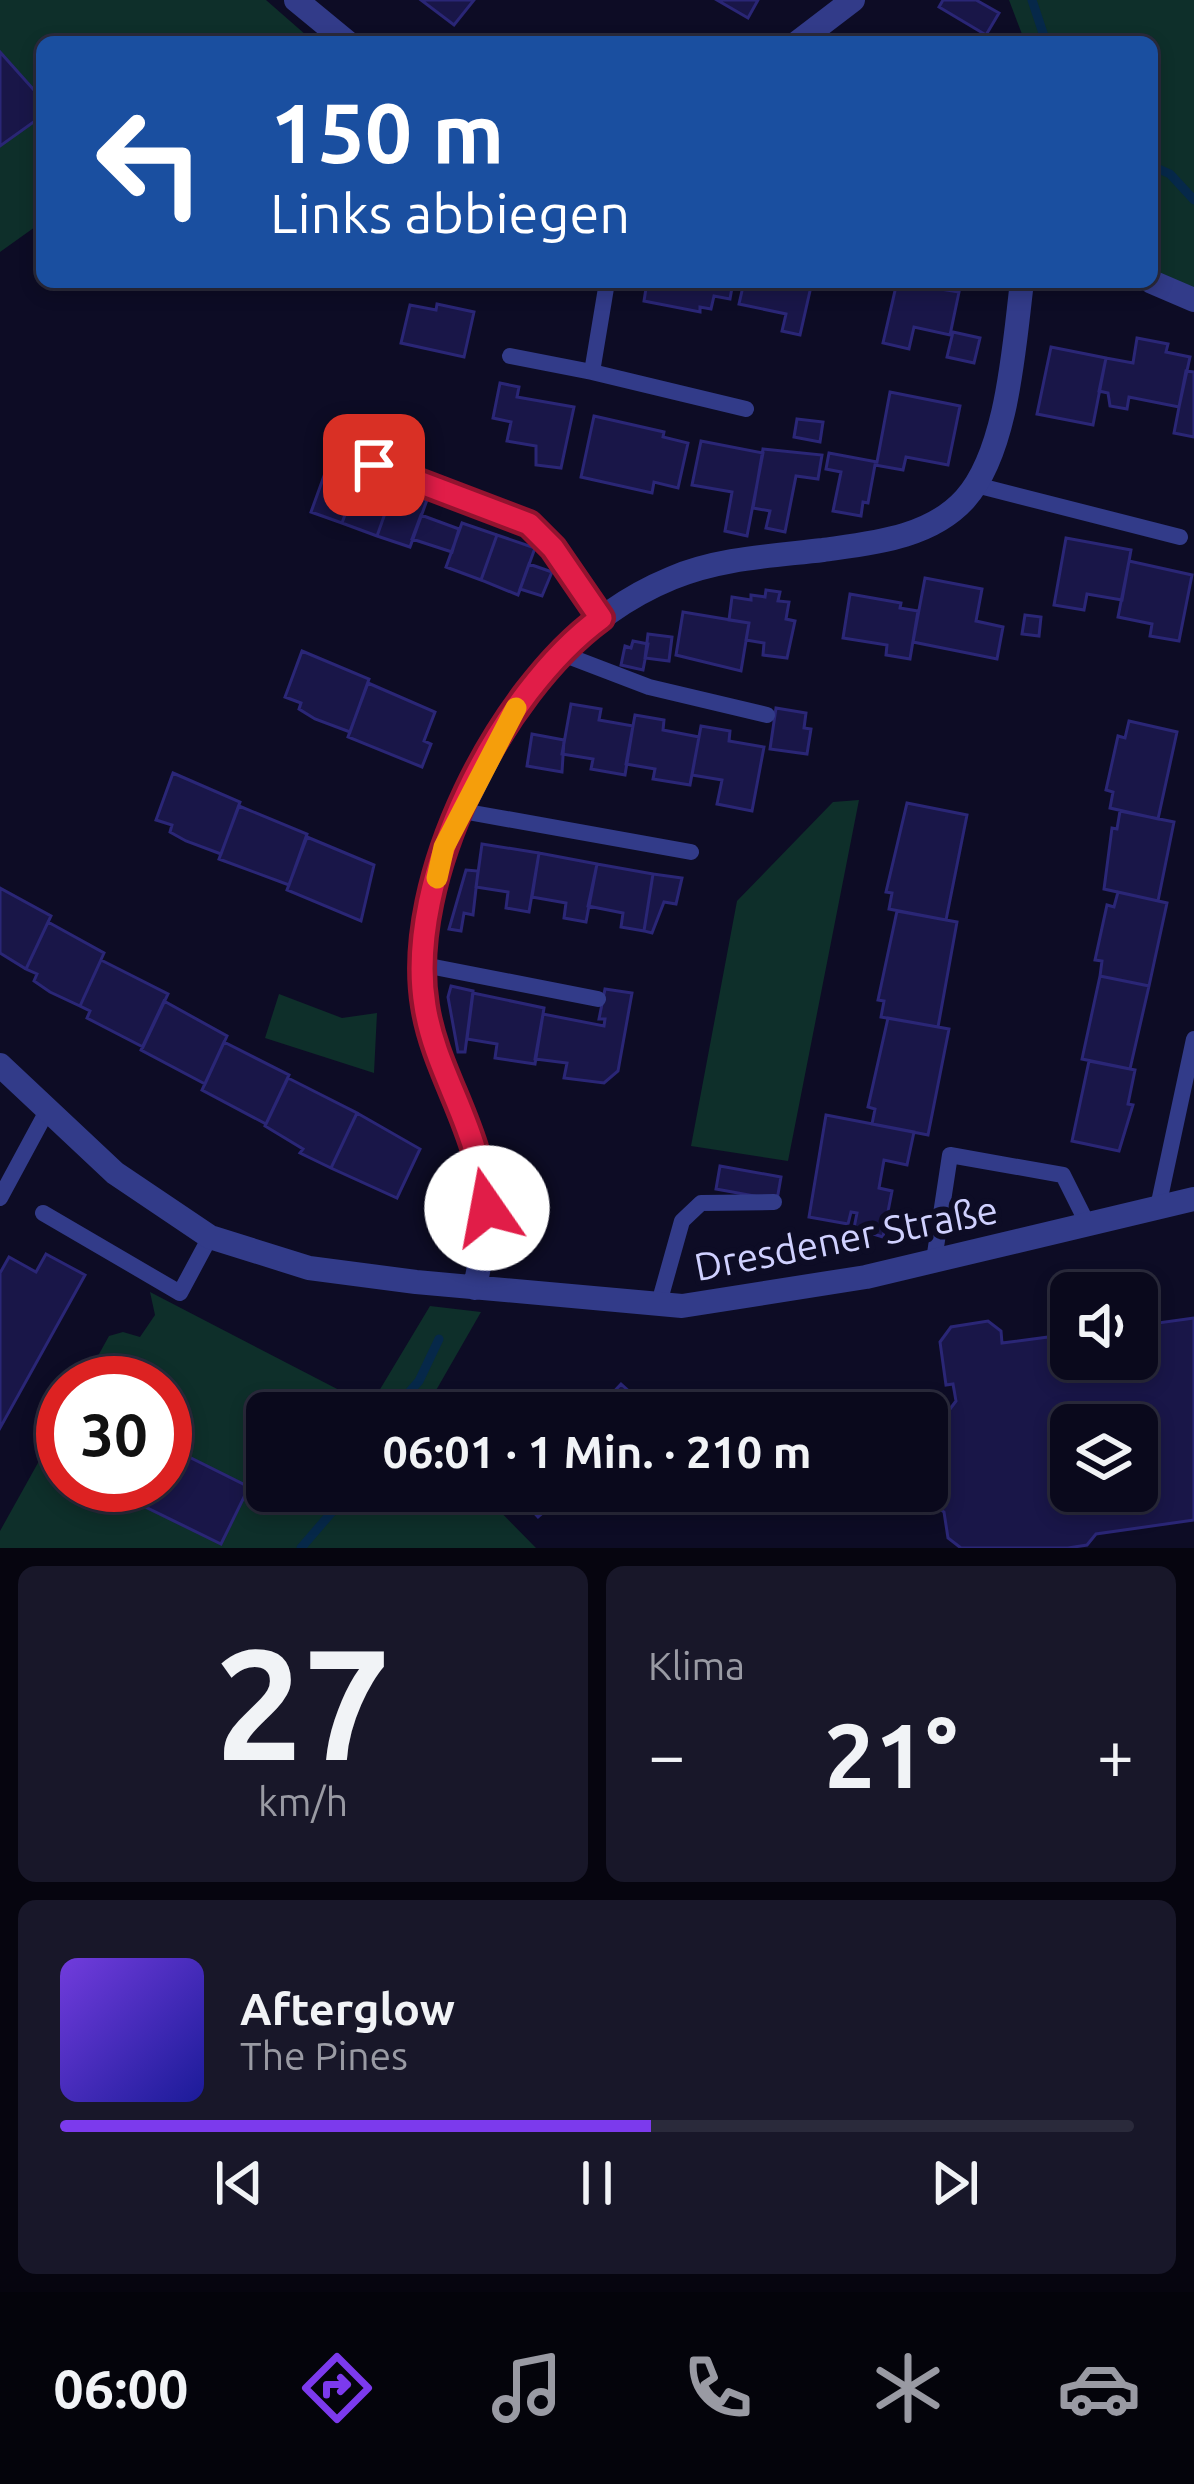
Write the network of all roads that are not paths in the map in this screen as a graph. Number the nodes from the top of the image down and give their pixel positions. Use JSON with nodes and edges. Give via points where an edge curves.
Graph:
{"nodes":[{"id":1,"x":296,"y":0,"type":"edge"},
{"id":2,"x":853,"y":0,"type":"edge"},
{"id":3,"x":325,"y":9,"type":"edge"},
{"id":4,"x":343,"y":36,"type":"edge"},
{"id":5,"x":805,"y":36,"type":"edge"},
{"id":6,"x":1158,"y":285,"type":"edge"},
{"id":7,"x":607,"y":288,"type":"edge"},
{"id":8,"x":1021,"y":288,"type":"edge"},
{"id":9,"x":1194,"y":300,"type":"edge"},
{"id":10,"x":510,"y":356,"type":"dead end"},
{"id":11,"x":592,"y":372,"type":"junction"},
{"id":12,"x":746,"y":409,"type":"dead end"},
{"id":13,"x":374,"y":465,"type":"dead end"},
{"id":14,"x":976,"y":484,"type":"junction"},
{"id":15,"x":1180,"y":537,"type":"dead end"},
{"id":16,"x":601,"y":618,"type":"junction"},
{"id":17,"x":560,"y":653,"type":"junction"},
{"id":18,"x":767,"y":715,"type":"dead end"},
{"id":19,"x":462,"y":812,"type":"junction"},
{"id":20,"x":691,"y":853,"type":"dead end"},
{"id":21,"x":424,"y":965,"type":"junction"},
{"id":22,"x":598,"y":999,"type":"dead end"},
{"id":23,"x":1194,"y":1039,"type":"edge"},
{"id":24,"x":0,"y":1065,"type":"edge"},
{"id":25,"x":47,"y":1111,"type":"junction"},
{"id":26,"x":0,"y":1198,"type":"edge"},
{"id":27,"x":1194,"y":1199,"type":"edge"},
{"id":28,"x":774,"y":1202,"type":"dead end"},
{"id":29,"x":1158,"y":1208,"type":"junction"},
{"id":30,"x":43,"y":1213,"type":"dead end"},
{"id":31,"x":1088,"y":1225,"type":"junction"},
{"id":32,"x":210,"y":1237,"type":"junction"},
{"id":33,"x":934,"y":1260,"type":"junction"},
{"id":34,"x":475,"y":1288,"type":"junction"},
{"id":35,"x":659,"y":1303,"type":"junction"}],
"edges":[{"from":1,"to":3,"type":"street"},
{"from":2,"to":5,"type":"street"},
{"from":3,"to":4,"type":"street"},
{"from":6,"to":9,"type":"street"},
{"from":7,"to":11,"type":"lane"},
{"from":8,"to":14,"type":"street","via":[[1000,420]]},
{"from":10,"to":11,"type":"lane"},
{"from":11,"to":12,"type":"lane"},
{"from":13,"to":16,"type":"lane","via":[[529,524]]},
{"from":14,"to":15,"type":"lane"},
{"from":14,"to":16,"type":"street","via":[[944,518],[906,535],[725,562],[674,577]]},
{"from":16,"to":17,"type":"street"},
{"from":17,"to":18,"type":"lane","via":[[650,687]]},
{"from":17,"to":19,"type":"street","via":[[506,722]]},
{"from":19,"to":20,"type":"lane"},
{"from":19,"to":21,"type":"street","via":[[444,847]]},
{"from":21,"to":22,"type":"lane"},
{"from":21,"to":34,"type":"street","via":[[424,1004],[476,1152],[487,1208]]},
{"from":23,"to":29,"type":"lane"},
{"from":24,"to":25,"type":"street","name":"Dresdener Straße"},
{"from":25,"to":26,"type":"lane"},
{"from":25,"to":32,"type":"street","name":"Dresdener Straße","via":[[150,1201]]},
{"from":27,"to":29,"type":"street","name":"Dresdener Straße"},
{"from":28,"to":35,"type":"lane","via":[[701,1203],[682,1221]]},
{"from":29,"to":31,"type":"street","name":"Dresdener Straße"},
{"from":30,"to":32,"type":"lane","via":[[180,1292]]},
{"from":31,"to":33,"type":"street","name":"Dresdener Straße"},
{"from":31,"to":33,"type":"lane","via":[[1063,1175],[950,1155]]},
{"from":32,"to":34,"type":"street","name":"Dresdener Straße","via":[[309,1268]]},
{"from":33,"to":35,"type":"street","name":"Dresdener Straße","via":[[801,1289]]},
{"from":34,"to":35,"type":"street","name":"Dresdener Straße"}]}
